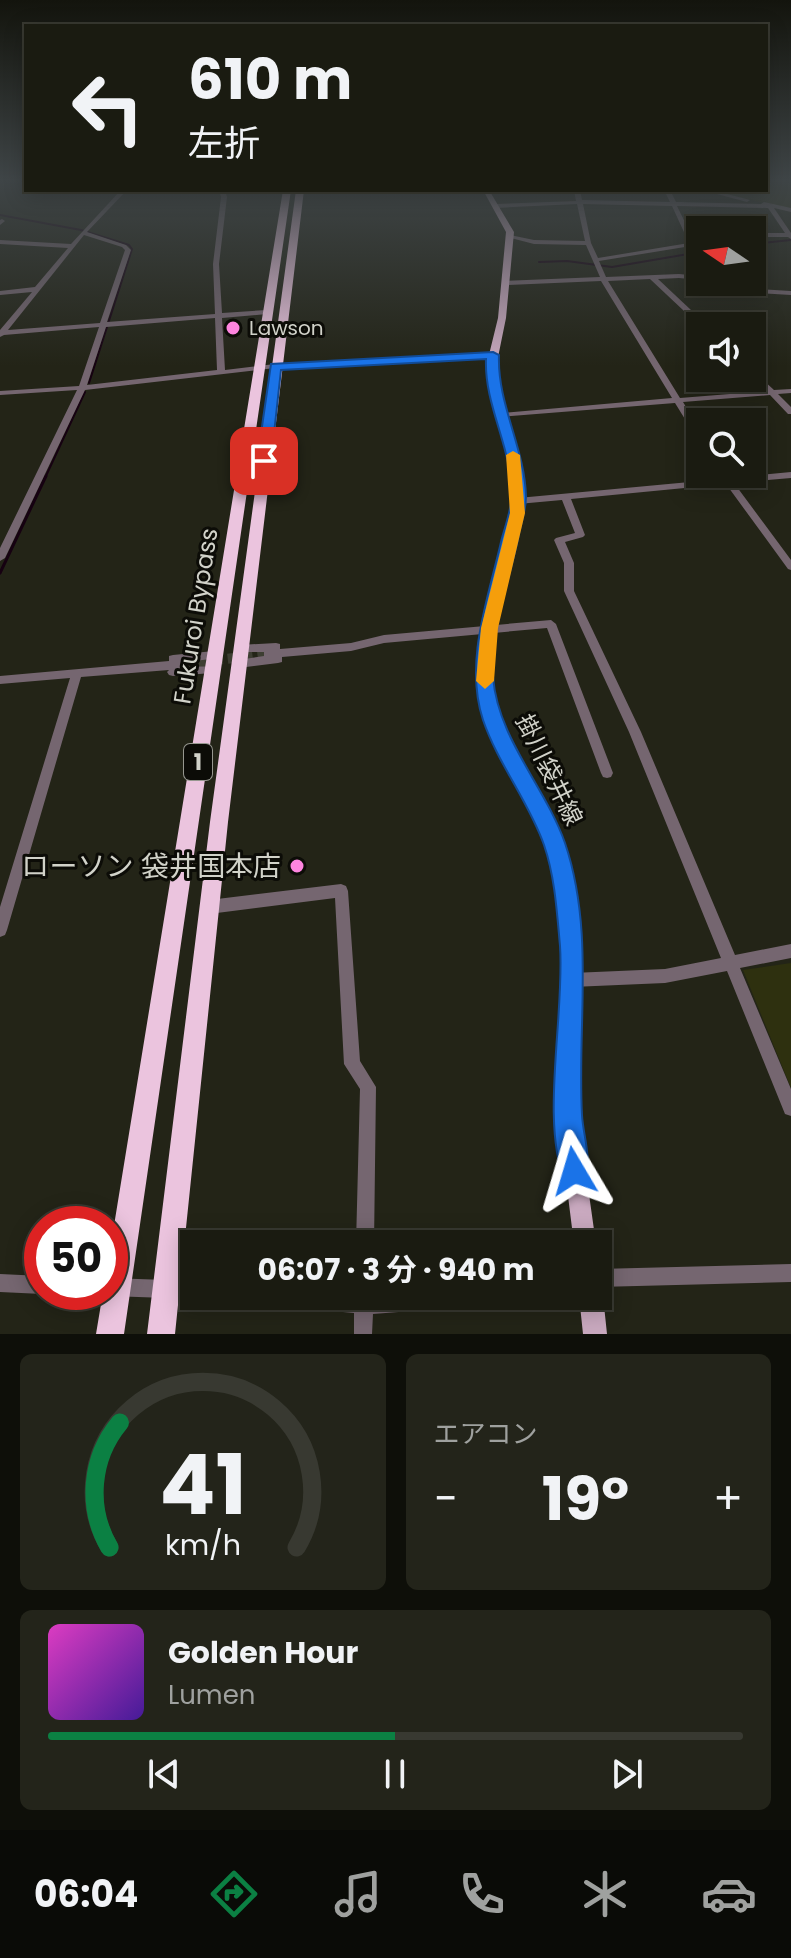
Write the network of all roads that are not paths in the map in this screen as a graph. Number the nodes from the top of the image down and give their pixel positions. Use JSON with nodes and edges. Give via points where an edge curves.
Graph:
{"nodes":[{"id":1,"x":77,"y":241,"type":"edge"},
{"id":2,"x":111,"y":241,"type":"edge"},
{"id":3,"x":219,"y":241,"type":"edge"},
{"id":4,"x":279,"y":241,"type":"edge"},
{"id":5,"x":290,"y":241,"type":"edge"},
{"id":6,"x":509,"y":241,"type":"edge"},
{"id":7,"x":530,"y":241,"type":"edge"},
{"id":8,"x":0,"y":242,"type":"edge"},
{"id":9,"x":588,"y":243,"type":"joint"},
{"id":10,"x":686,"y":245,"type":"edge"},
{"id":11,"x":73,"y":246,"type":"junction"},
{"id":12,"x":596,"y":260,"type":"junction"},
{"id":13,"x":652,"y":277,"type":"junction"},
{"id":14,"x":686,"y":278,"type":"edge"},
{"id":15,"x":604,"y":280,"type":"junction"},
{"id":16,"x":505,"y":283,"type":"junction"},
{"id":17,"x":38,"y":289,"type":"junction"},
{"id":18,"x":766,"y":292,"type":"edge"},
{"id":19,"x":0,"y":293,"type":"edge"},
{"id":20,"x":791,"y":293,"type":"edge"},
{"id":21,"x":267,"y":312,"type":"junction"},
{"id":22,"x":689,"y":312,"type":"edge"},
{"id":23,"x":219,"y":315,"type":"junction"},
{"id":24,"x":106,"y":324,"type":"junction"},
{"id":25,"x":1,"y":334,"type":"edge"},
{"id":26,"x":493,"y":355,"type":"junction"},
{"id":27,"x":266,"y":367,"type":"junction"},
{"id":28,"x":221,"y":372,"type":"junction"},
{"id":29,"x":766,"y":385,"type":"edge"},
{"id":30,"x":82,"y":388,"type":"junction"},
{"id":31,"x":791,"y":391,"type":"edge"},
{"id":32,"x":774,"y":392,"type":"junction"},
{"id":33,"x":0,"y":393,"type":"edge"},
{"id":34,"x":678,"y":401,"type":"junction"},
{"id":35,"x":791,"y":412,"type":"edge"},
{"id":36,"x":686,"y":414,"type":"edge"},
{"id":37,"x":501,"y":415,"type":"junction"},
{"id":38,"x":791,"y":475,"type":"edge"},
{"id":39,"x":766,"y":476,"type":"edge"},
{"id":40,"x":686,"y":482,"type":"edge"},
{"id":41,"x":733,"y":488,"type":"edge"},
{"id":42,"x":566,"y":497,"type":"junction"},
{"id":43,"x":518,"y":501,"type":"junction"},
{"id":44,"x":0,"y":558,"type":"edge"},
{"id":45,"x":791,"y":567,"type":"edge"},
{"id":46,"x":489,"y":628,"type":"junction"},
{"id":47,"x":364,"y":644,"type":"junction"},
{"id":48,"x":268,"y":654,"type":"tunnel mouth"},
{"id":49,"x":239,"y":657,"type":"junction"},
{"id":50,"x":213,"y":662,"type":"junction"},
{"id":51,"x":183,"y":664,"type":"tunnel mouth"},
{"id":52,"x":102,"y":671,"type":"junction"},
{"id":53,"x":77,"y":673,"type":"junction"},
{"id":54,"x":0,"y":680,"type":"edge"},
{"id":55,"x":607,"y":773,"type":"dead end"},
{"id":56,"x":209,"y":907,"type":"junction"},
{"id":57,"x":0,"y":930,"type":"edge"},
{"id":58,"x":791,"y":951,"type":"edge"},
{"id":59,"x":732,"y":963,"type":"junction"},
{"id":60,"x":572,"y":980,"type":"junction"},
{"id":61,"x":791,"y":1108,"type":"edge"},
{"id":62,"x":127,"y":1206,"type":"edge"},
{"id":63,"x":365,"y":1230,"type":"edge"},
{"id":64,"x":583,"y":1230,"type":"edge"},
{"id":65,"x":791,"y":1273,"type":"edge"},
{"id":66,"x":612,"y":1278,"type":"edge"},
{"id":67,"x":0,"y":1283,"type":"edge"},
{"id":68,"x":24,"y":1284,"type":"edge"},
{"id":69,"x":128,"y":1287,"type":"edge"},
{"id":70,"x":167,"y":1287,"type":"junction"},
{"id":71,"x":180,"y":1288,"type":"edge"},
{"id":72,"x":112,"y":1310,"type":"edge"},
{"id":73,"x":364,"y":1310,"type":"edge"},
{"id":74,"x":592,"y":1310,"type":"edge"},
{"id":75,"x":110,"y":1334,"type":"edge"},
{"id":76,"x":161,"y":1334,"type":"edge"},
{"id":77,"x":363,"y":1334,"type":"edge"},
{"id":78,"x":595,"y":1334,"type":"edge"}],
"edges":[{"from":1,"to":11,"type":"street"},
{"from":2,"to":24,"type":"street","via":[[128,250]]},
{"from":3,"to":23,"type":"street"},
{"from":4,"to":21,"type":"highway","name":"Fukuroi Bypass","number":"1"},
{"from":5,"to":27,"type":"highway","name":"Fukuroi Bypass","number":"1"},
{"from":6,"to":16,"type":"main road","name":"掛川袋井線"},
{"from":7,"to":9,"type":"street"},
{"from":8,"to":11,"type":"street"},
{"from":9,"to":12,"type":"street"},
{"from":10,"to":12,"type":"street"},
{"from":11,"to":17,"type":"street"},
{"from":12,"to":15,"type":"street"},
{"from":13,"to":14,"type":"street"},
{"from":13,"to":15,"type":"street"},
{"from":13,"to":22,"type":"street"},
{"from":15,"to":16,"type":"street"},
{"from":15,"to":34,"type":"street"},
{"from":16,"to":26,"type":"main road","name":"掛川袋井線"},
{"from":17,"to":19,"type":"street"},
{"from":17,"to":25,"type":"street"},
{"from":18,"to":20,"type":"street"},
{"from":21,"to":23,"type":"street"},
{"from":21,"to":27,"type":"highway","name":"Fukuroi Bypass","number":"1"},
{"from":23,"to":24,"type":"street"},
{"from":23,"to":28,"type":"street"},
{"from":24,"to":25,"type":"street"},
{"from":24,"to":30,"type":"street"},
{"from":26,"to":27,"type":"street"},
{"from":26,"to":37,"type":"main road","name":"掛川袋井線","via":[[492,379]]},
{"from":27,"to":28,"type":"street"},
{"from":27,"to":49,"type":"highway","name":"Fukuroi Bypass","number":"1"},
{"from":27,"to":50,"type":"highway","name":"Fukuroi Bypass","number":"1"},
{"from":28,"to":30,"type":"street"},
{"from":29,"to":32,"type":"street"},
{"from":30,"to":33,"type":"street"},
{"from":30,"to":44,"type":"street"},
{"from":31,"to":32,"type":"street"},
{"from":32,"to":34,"type":"street"},
{"from":32,"to":35,"type":"street"},
{"from":34,"to":36,"type":"street"},
{"from":34,"to":37,"type":"street"},
{"from":37,"to":43,"type":"main road","name":"掛川袋井線","via":[[516,463]]},
{"from":38,"to":39,"type":"street"},
{"from":40,"to":42,"type":"street"},
{"from":41,"to":45,"type":"street"},
{"from":42,"to":43,"type":"street"},
{"from":42,"to":59,"type":"street","via":[[580,535],[559,540],[569,563],[569,591]]},
{"from":43,"to":46,"type":"main road","name":"掛川袋井線"},
{"from":46,"to":47,"type":"street"},
{"from":46,"to":55,"type":"street","via":[[551,624]]},
{"from":46,"to":60,"type":"main road","name":"掛川袋井線","via":[[484,676],[493,720],[554,843],[570,916]]},
{"from":47,"to":48,"type":"street"},
{"from":47,"to":49,"type":"street","via":[[353,651]]},
{"from":49,"to":56,"type":"highway","name":"Fukuroi Bypass","number":"1"},
{"from":50,"to":52,"type":"street","via":[[112,677]]},
{"from":50,"to":62,"type":"highway","name":"Fukuroi Bypass","number":"1"},
{"from":51,"to":52,"type":"street"},
{"from":52,"to":53,"type":"street"},
{"from":53,"to":54,"type":"street"},
{"from":53,"to":57,"type":"street"},
{"from":56,"to":63,"type":"street","via":[[341,891],[352,1064],[368,1087]]},
{"from":56,"to":70,"type":"highway","name":"Fukuroi Bypass","number":"1"},
{"from":58,"to":59,"type":"street"},
{"from":59,"to":60,"type":"street","via":[[665,976]]},
{"from":59,"to":61,"type":"street"},
{"from":60,"to":64,"type":"main road","name":"掛川袋井線","via":[[568,1116]]},
{"from":65,"to":66,"type":"street"},
{"from":67,"to":68,"type":"street"},
{"from":69,"to":70,"type":"street"},
{"from":70,"to":71,"type":"street"},
{"from":70,"to":76,"type":"highway","name":"Fukuroi Bypass","number":"1"},
{"from":72,"to":75,"type":"highway","name":"Fukuroi Bypass","number":"1"},
{"from":73,"to":77,"type":"street"},
{"from":74,"to":78,"type":"main road"}]}
